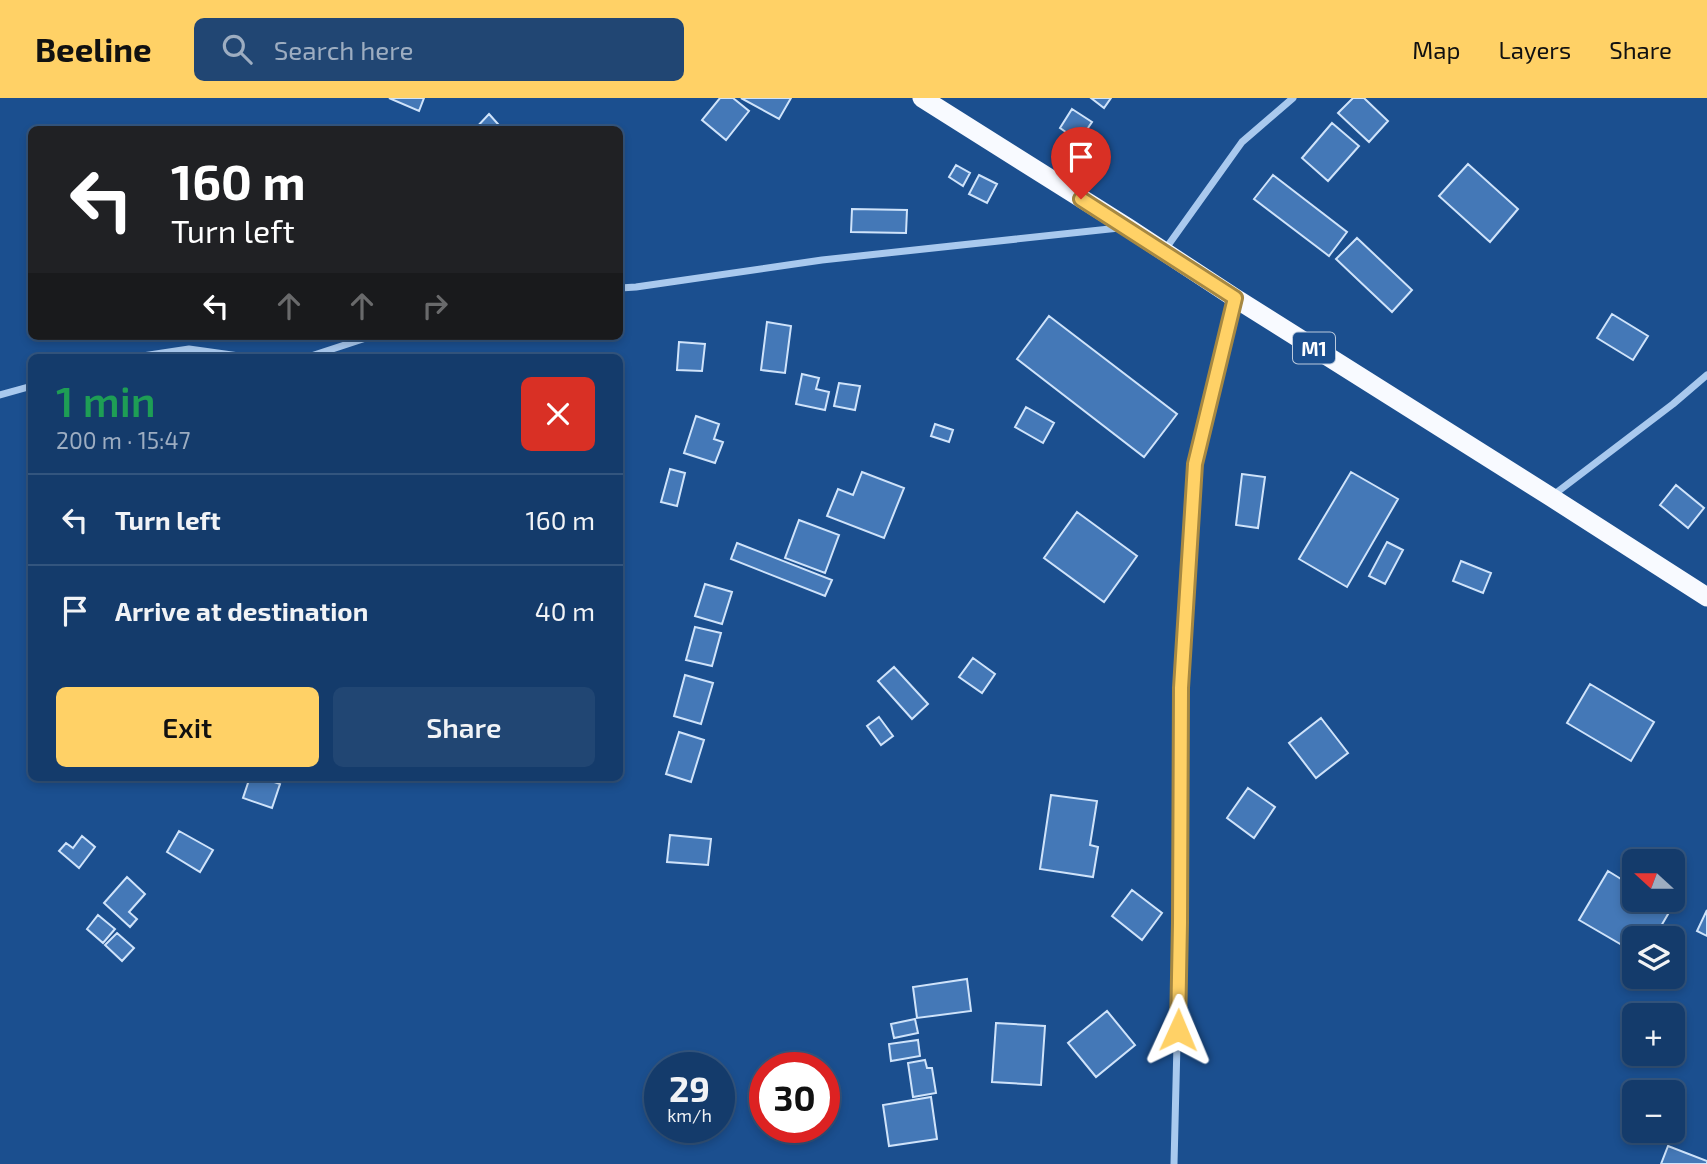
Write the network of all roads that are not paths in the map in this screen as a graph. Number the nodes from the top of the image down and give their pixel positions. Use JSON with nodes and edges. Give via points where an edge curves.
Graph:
{"nodes":[{"id":1,"x":922,"y":98,"type":"edge"},
{"id":2,"x":1293,"y":98,"type":"edge"},
{"id":3,"x":1127,"y":227,"type":"junction"},
{"id":4,"x":1164,"y":251,"type":"junction"},
{"id":5,"x":623,"y":288,"type":"edge"},
{"id":6,"x":1235,"y":298,"type":"junction"},
{"id":7,"x":360,"y":340,"type":"edge"},
{"id":8,"x":156,"y":354,"type":"edge"},
{"id":9,"x":225,"y":354,"type":"edge"},
{"id":10,"x":317,"y":354,"type":"edge"},
{"id":11,"x":1707,"y":375,"type":"edge"},
{"id":12,"x":28,"y":387,"type":"edge"},
{"id":13,"x":0,"y":395,"type":"edge"},
{"id":14,"x":1551,"y":496,"type":"junction"},
{"id":15,"x":1707,"y":597,"type":"edge"},
{"id":16,"x":1174,"y":1164,"type":"edge"}],
"edges":[{"from":1,"to":3,"type":"highway","number":"M1"},
{"from":2,"to":4,"type":"street","via":[[1242,142]]},
{"from":3,"to":4,"type":"highway","number":"M1"},
{"from":3,"to":5,"type":"street","via":[[822,260]]},
{"from":4,"to":6,"type":"highway","number":"M1"},
{"from":6,"to":14,"type":"highway","number":"M1"},
{"from":6,"to":16,"type":"street","via":[[1195,464],[1181,688]]},
{"from":7,"to":10,"type":"street"},
{"from":8,"to":9,"type":"street","via":[[189,349]]},
{"from":11,"to":14,"type":"street"},
{"from":12,"to":13,"type":"street"},
{"from":14,"to":15,"type":"highway","number":"M1"}]}
